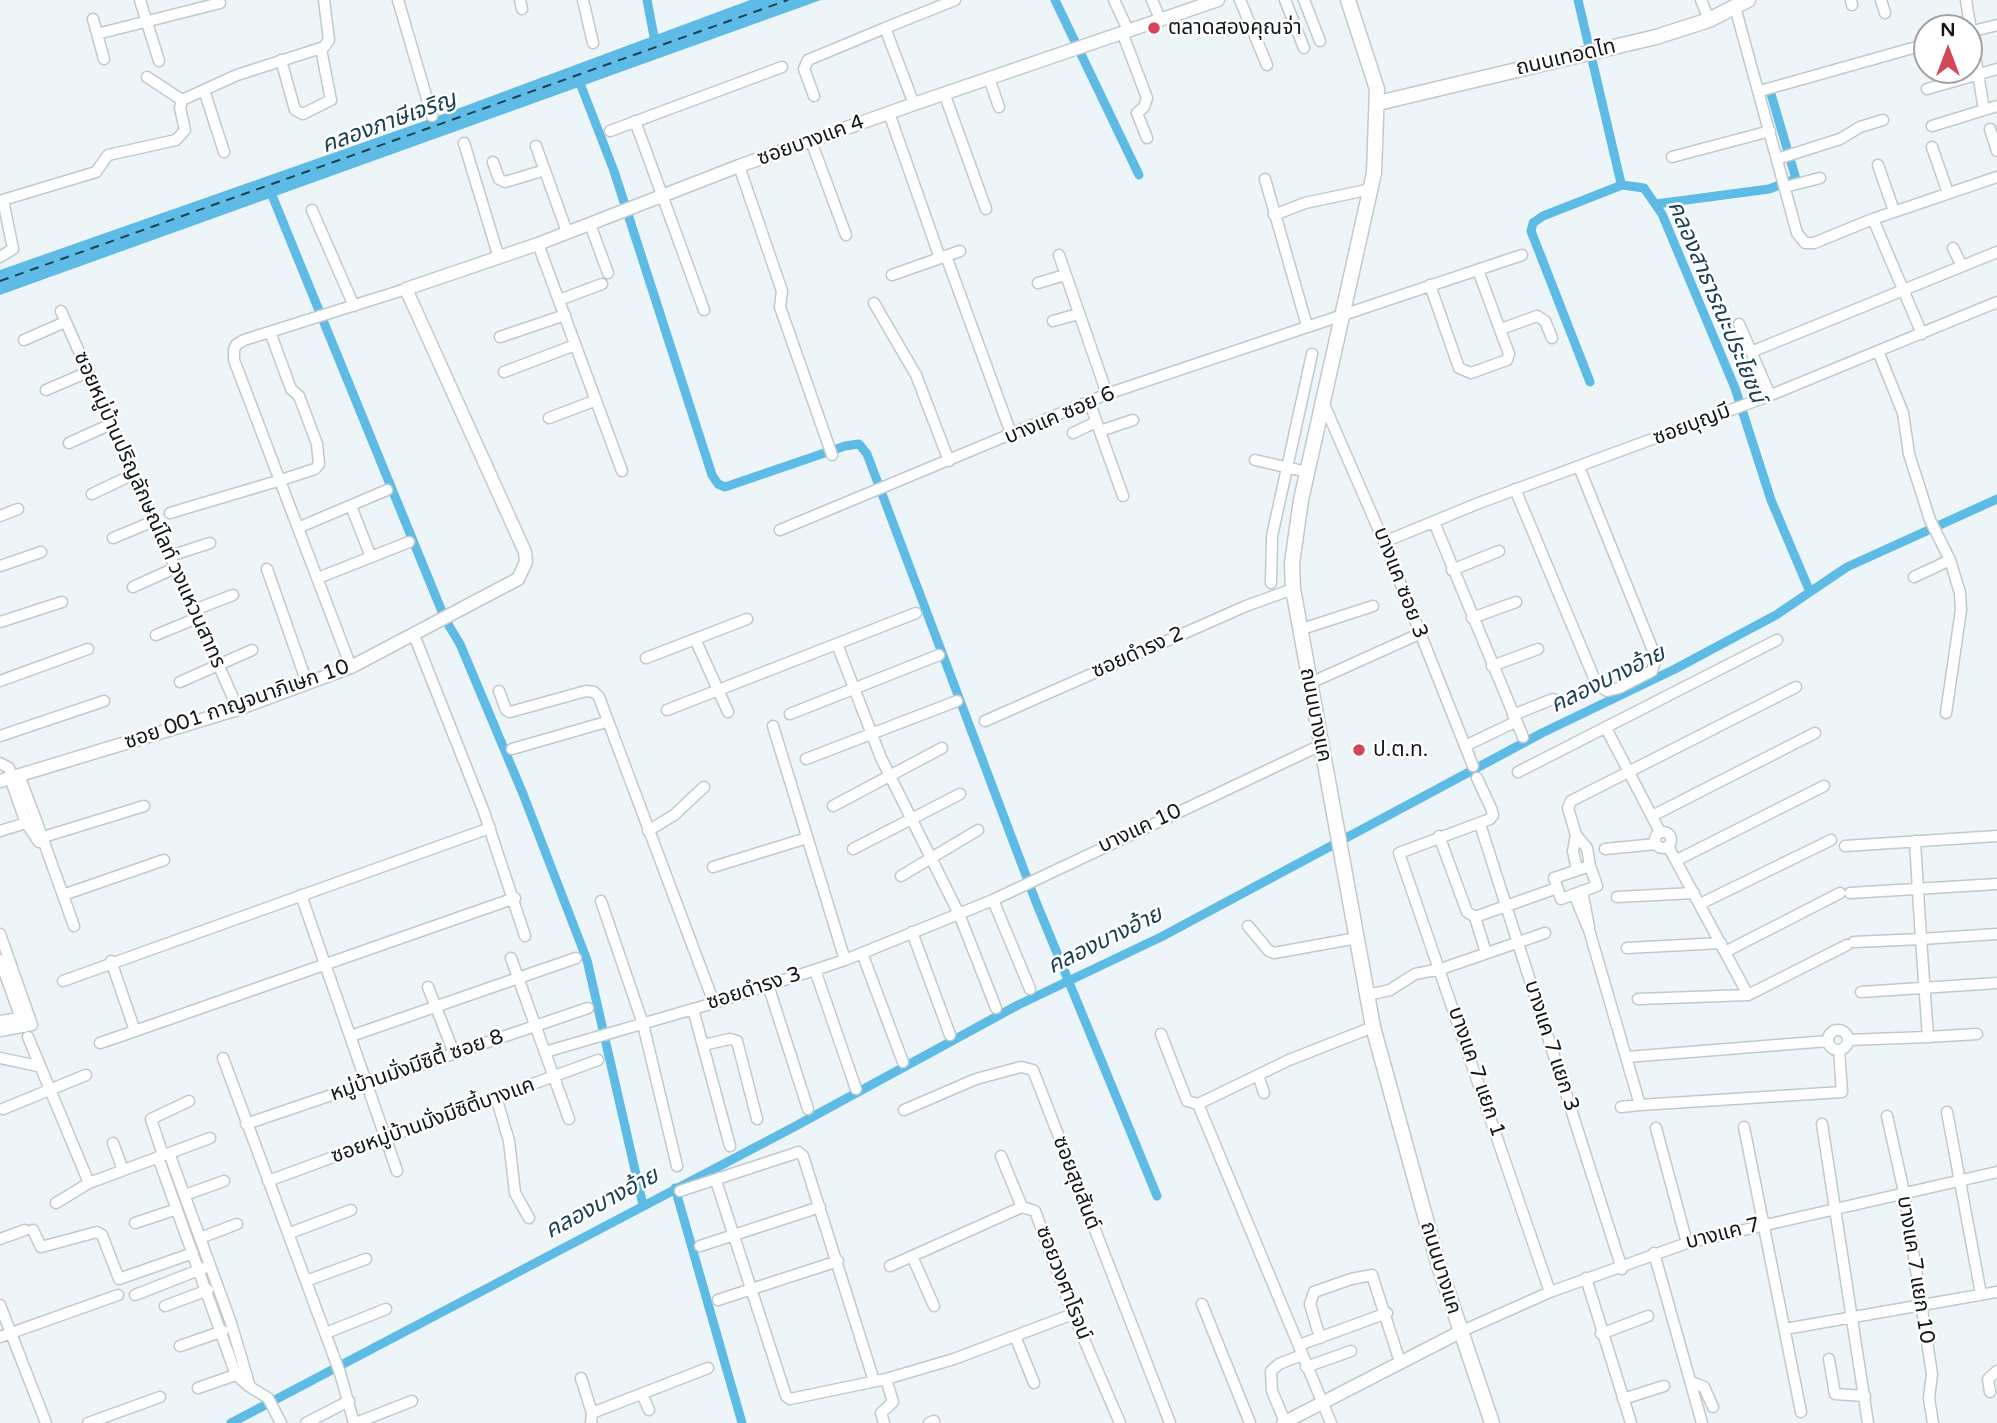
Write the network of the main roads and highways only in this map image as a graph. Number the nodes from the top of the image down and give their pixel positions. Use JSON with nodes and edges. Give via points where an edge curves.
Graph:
{"nodes":[{"id":1,"x":1348,"y":0,"type":"edge"},
{"id":2,"x":1742,"y":4,"type":"edge"},
{"id":3,"x":1378,"y":103,"type":"junction"},
{"id":4,"x":1492,"y":1423,"type":"edge"}],
"edges":[{"from":1,"to":3,"type":"main road","name":"ถนนบางแค","via":[[1372,69]]},
{"from":2,"to":3,"type":"main road","name":"ถนนเทอดไท","via":[[1709,20],[1598,52]]},
{"from":3,"to":4,"type":"main road","name":"ถนนบางแค","via":[[1371,189],[1307,472],[1295,537],[1293,589],[1373,1027],[1418,1196]]}]}
